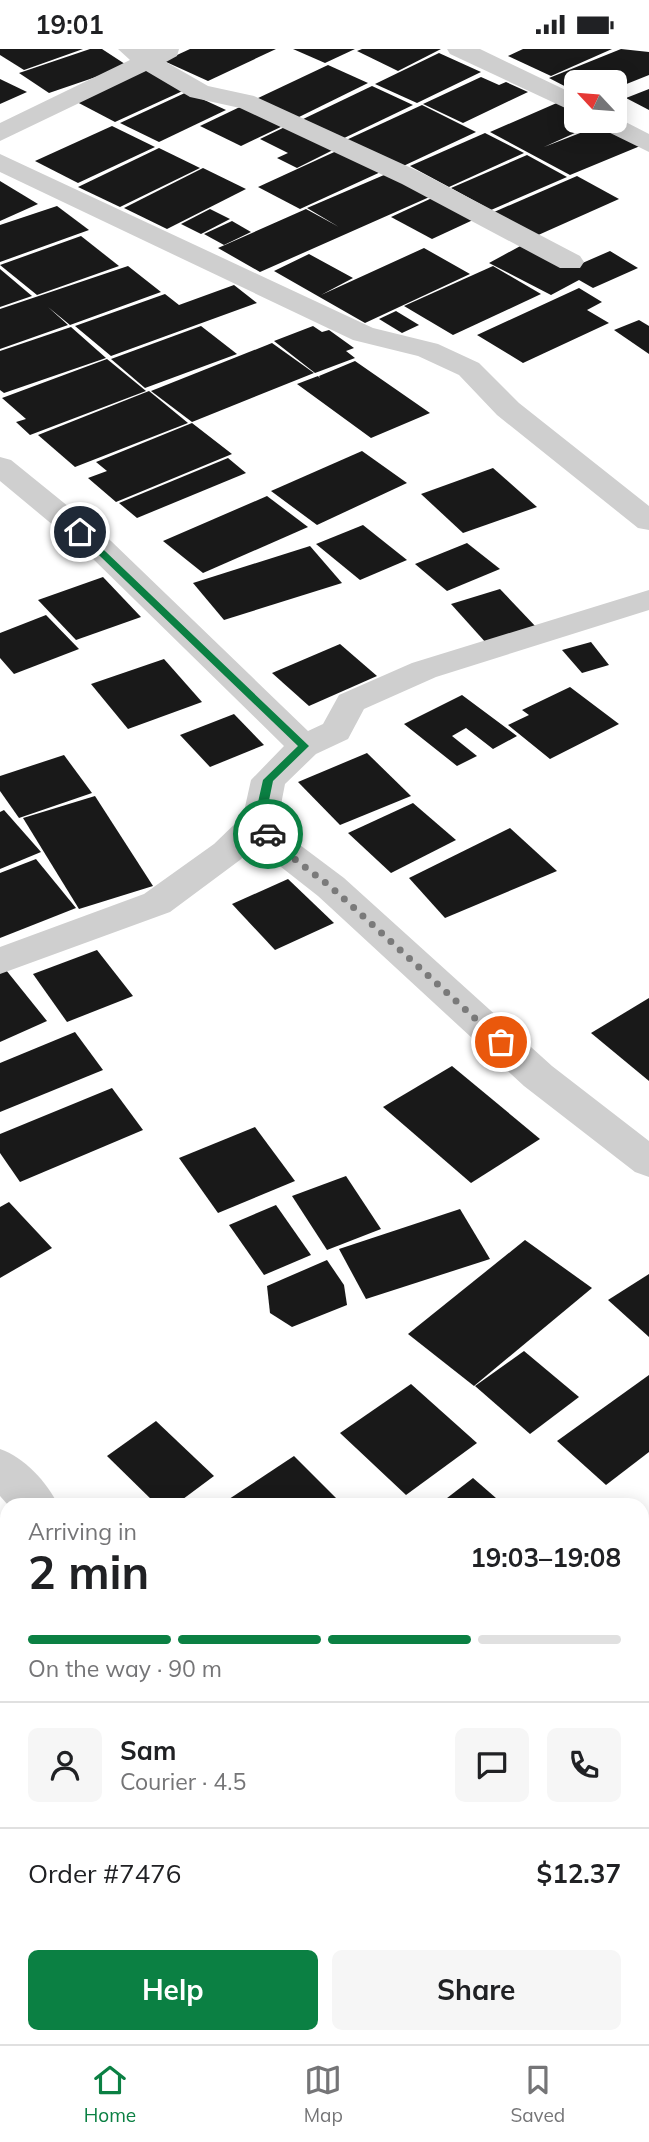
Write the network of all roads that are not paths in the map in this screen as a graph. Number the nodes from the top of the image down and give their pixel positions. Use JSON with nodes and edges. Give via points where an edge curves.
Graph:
{"nodes":[{"id":1,"x":172,"y":49,"type":"edge"},
{"id":2,"x":459,"y":49,"type":"edge"},
{"id":3,"x":139,"y":55,"type":"edge"},
{"id":4,"x":564,"y":99,"type":"edge"},
{"id":5,"x":627,"y":132,"type":"edge"},
{"id":6,"x":0,"y":133,"type":"edge"},
{"id":7,"x":649,"y":144,"type":"edge"},
{"id":8,"x":0,"y":162,"type":"edge"},
{"id":9,"x":570,"y":262,"type":"dead end"},
{"id":10,"x":0,"y":466,"type":"edge"},
{"id":11,"x":649,"y":521,"type":"edge"},
{"id":12,"x":649,"y":600,"type":"edge"},
{"id":13,"x":304,"y":746,"type":"junction"},
{"id":14,"x":260,"y":820,"type":"junction"},
{"id":15,"x":0,"y":961,"type":"edge"},
{"id":16,"x":649,"y":1162,"type":"edge"},
{"id":17,"x":0,"y":1467,"type":"edge"},
{"id":18,"x":29,"y":1498,"type":"edge"}],
"edges":[{"from":1,"to":3,"type":"street"},
{"from":2,"to":4,"type":"street"},
{"from":3,"to":6,"type":"street"},
{"from":3,"to":9,"type":"street","via":[[205,94],[228,102],[245,101],[411,178]]},
{"from":5,"to":7,"type":"street"},
{"from":8,"to":11,"type":"street","via":[[363,334],[428,350],[469,369],[508,409]]},
{"from":10,"to":13,"type":"street","via":[[100,548]]},
{"from":12,"to":13,"type":"street","via":[[382,687],[351,702],[336,731]]},
{"from":13,"to":14,"type":"street","via":[[268,780]]},
{"from":14,"to":15,"type":"street","via":[[227,852],[157,903]]},
{"from":14,"to":16,"type":"street","via":[[275,844],[331,887],[538,1076]]},
{"from":17,"to":18,"type":"street"}]}
